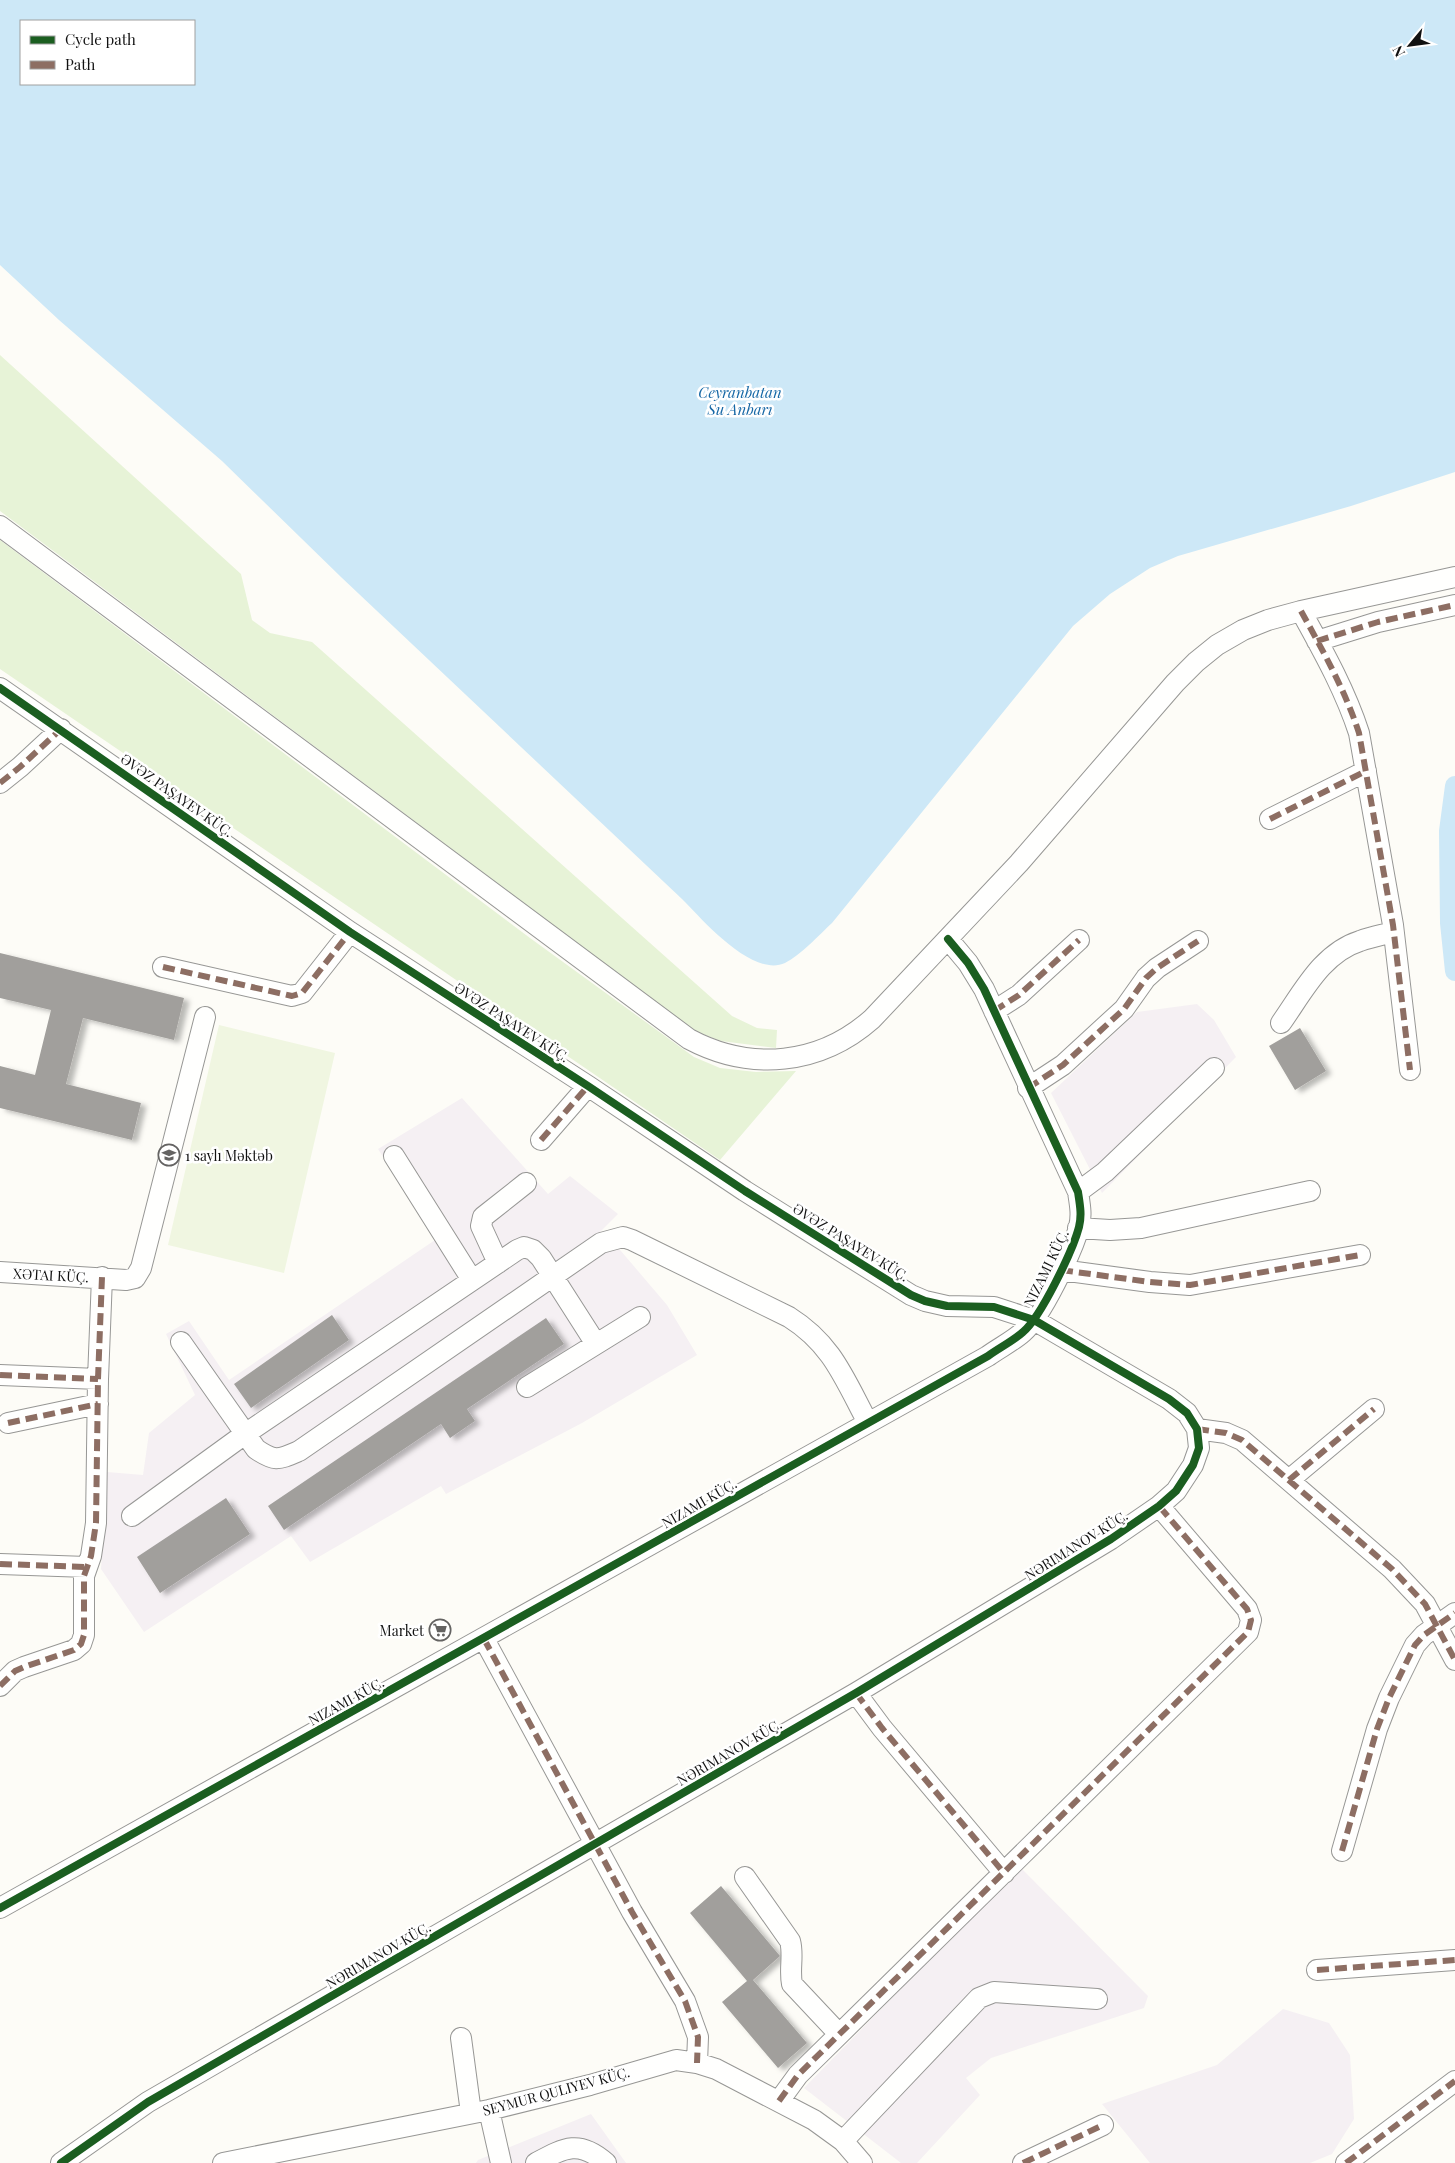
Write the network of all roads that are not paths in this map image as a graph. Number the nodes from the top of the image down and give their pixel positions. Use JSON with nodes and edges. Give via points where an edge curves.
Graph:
{"nodes":[{"id":1,"x":0,"y":526,"type":"edge"},
{"id":2,"x":1455,"y":577,"type":"edge"},
{"id":3,"x":1455,"y":605,"type":"edge"},
{"id":4,"x":1302,"y":611,"type":"junction"},
{"id":5,"x":1317,"y":641,"type":"junction"},
{"id":6,"x":0,"y":688,"type":"edge"},
{"id":7,"x":61,"y":729,"type":"junction"},
{"id":8,"x":1366,"y":771,"type":"junction"},
{"id":9,"x":0,"y":783,"type":"edge"},
{"id":10,"x":1270,"y":819,"type":"dead end"},
{"id":11,"x":350,"y":932,"type":"junction"},
{"id":12,"x":1393,"y":932,"type":"junction"},
{"id":13,"x":948,"y":939,"type":"junction"},
{"id":14,"x":1079,"y":940,"type":"dead end"},
{"id":15,"x":1198,"y":942,"type":"dead end"},
{"id":16,"x":163,"y":967,"type":"dead end"},
{"id":17,"x":994,"y":1011,"type":"junction"},
{"id":18,"x":205,"y":1017,"type":"dead end"},
{"id":19,"x":1282,"y":1023,"type":"dead end"},
{"id":20,"x":1214,"y":1068,"type":"dead end"},
{"id":21,"x":1410,"y":1070,"type":"dead end"},
{"id":22,"x":588,"y":1086,"type":"junction"},
{"id":23,"x":1028,"y":1088,"type":"junction"},
{"id":24,"x":541,"y":1140,"type":"dead end"},
{"id":25,"x":394,"y":1156,"type":"dead end"},
{"id":26,"x":526,"y":1183,"type":"dead end"},
{"id":27,"x":1310,"y":1191,"type":"dead end"},
{"id":28,"x":1078,"y":1192,"type":"junction"},
{"id":29,"x":1078,"y":1228,"type":"junction"},
{"id":30,"x":1360,"y":1255,"type":"dead end"},
{"id":31,"x":498,"y":1263,"type":"junction"},
{"id":32,"x":1061,"y":1270,"type":"junction"},
{"id":33,"x":0,"y":1272,"type":"edge"},
{"id":34,"x":554,"y":1276,"type":"junction"},
{"id":35,"x":102,"y":1277,"type":"junction"},
{"id":36,"x":472,"y":1280,"type":"junction"},
{"id":37,"x":640,"y":1317,"type":"dead end"},
{"id":38,"x":1034,"y":1320,"type":"junction"},
{"id":39,"x":181,"y":1342,"type":"dead end"},
{"id":40,"x":596,"y":1344,"type":"junction"},
{"id":41,"x":0,"y":1375,"type":"edge"},
{"id":42,"x":98,"y":1379,"type":"junction"},
{"id":43,"x":528,"y":1387,"type":"dead end"},
{"id":44,"x":98,"y":1404,"type":"junction"},
{"id":45,"x":1374,"y":1409,"type":"dead end"},
{"id":46,"x":868,"y":1421,"type":"junction"},
{"id":47,"x":8,"y":1423,"type":"dead end"},
{"id":48,"x":1196,"y":1429,"type":"junction"},
{"id":49,"x":245,"y":1434,"type":"junction"},
{"id":50,"x":1289,"y":1480,"type":"junction"},
{"id":51,"x":1159,"y":1506,"type":"junction"},
{"id":52,"x":132,"y":1516,"type":"dead end"},
{"id":53,"x":0,"y":1564,"type":"edge"},
{"id":54,"x":87,"y":1567,"type":"junction"},
{"id":55,"x":1455,"y":1614,"type":"edge"},
{"id":56,"x":1438,"y":1626,"type":"junction"},
{"id":57,"x":484,"y":1638,"type":"junction"},
{"id":58,"x":1455,"y":1660,"type":"edge"},
{"id":59,"x":0,"y":1686,"type":"edge"},
{"id":60,"x":856,"y":1693,"type":"junction"},
{"id":61,"x":597,"y":1844,"type":"junction"},
{"id":62,"x":1342,"y":1851,"type":"dead end"},
{"id":63,"x":1004,"y":1873,"type":"junction"},
{"id":64,"x":745,"y":1877,"type":"dead end"},
{"id":65,"x":0,"y":1908,"type":"edge"},
{"id":66,"x":1455,"y":1960,"type":"edge"},
{"id":67,"x":1318,"y":1970,"type":"dead end"},
{"id":68,"x":1097,"y":1999,"type":"dead end"},
{"id":69,"x":839,"y":2034,"type":"junction"},
{"id":70,"x":461,"y":2038,"type":"dead end"},
{"id":71,"x":697,"y":2063,"type":"junction"},
{"id":72,"x":1455,"y":2081,"type":"edge"},
{"id":73,"x":779,"y":2101,"type":"junction"},
{"id":74,"x":480,"y":2111,"type":"junction"},
{"id":75,"x":1103,"y":2125,"type":"dead end"},
{"id":76,"x":843,"y":2141,"type":"junction"},
{"id":77,"x":61,"y":2163,"type":"edge"},
{"id":78,"x":223,"y":2163,"type":"edge"},
{"id":79,"x":501,"y":2163,"type":"edge"},
{"id":80,"x":536,"y":2163,"type":"edge"},
{"id":81,"x":606,"y":2163,"type":"edge"},
{"id":82,"x":862,"y":2163,"type":"edge"},
{"id":83,"x":1023,"y":2163,"type":"edge"},
{"id":84,"x":1346,"y":2163,"type":"edge"}],
"edges":[{"from":1,"to":13,"type":"street","via":[[681,1033],[709,1050],[750,1060],[781,1059],[824,1050],[857,1032],[872,1019]]},
{"from":2,"to":4,"type":"street"},
{"from":3,"to":5,"type":"street","via":[[1378,622]]},
{"from":4,"to":5,"type":"street"},
{"from":4,"to":13,"type":"street","via":[[1244,630],[1196,662]]},
{"from":5,"to":8,"type":"street","via":[[1351,708]]},
{"from":6,"to":7,"type":"street","name":"ƏVƏZ PAŞAYEV KÜÇ."},
{"from":7,"to":9,"type":"street"},
{"from":7,"to":11,"type":"street","name":"ƏVƏZ PAŞAYEV KÜÇ."},
{"from":8,"to":10,"type":"street"},
{"from":8,"to":12,"type":"street"},
{"from":11,"to":16,"type":"street","via":[[302,993],[292,996]]},
{"from":11,"to":22,"type":"street","name":"ƏVƏZ PAŞAYEV KÜÇ."},
{"from":12,"to":19,"type":"street","via":[[1358,941],[1336,952],[1318,969]]},
{"from":12,"to":21,"type":"street"},
{"from":13,"to":17,"type":"street","name":"NIZAMI KÜÇ.","via":[[984,988]]},
{"from":14,"to":17,"type":"street","via":[[1019,995]]},
{"from":15,"to":23,"type":"street","via":[[1157,968],[1117,1015],[1063,1066]]},
{"from":17,"to":23,"type":"street","name":"NIZAMI KÜÇ."},
{"from":18,"to":35,"type":"street","name":"XƏTAI KÜÇ.","via":[[141,1268],[135,1278]]},
{"from":20,"to":28,"type":"street","via":[[1106,1172]]},
{"from":22,"to":24,"type":"street"},
{"from":22,"to":38,"type":"street","name":"ƏVƏZ PAŞAYEV KÜÇ.","via":[[745,1191],[911,1295],[947,1306],[994,1308]]},
{"from":23,"to":28,"type":"street","name":"NIZAMI KÜÇ."},
{"from":25,"to":36,"type":"street"},
{"from":26,"to":31,"type":"street","via":[[483,1217],[481,1226]]},
{"from":27,"to":29,"type":"street","via":[[1141,1228]]},
{"from":28,"to":29,"type":"street","name":"NIZAMI KÜÇ.","via":[[1081,1210]]},
{"from":29,"to":32,"type":"street","name":"NIZAMI KÜÇ."},
{"from":30,"to":32,"type":"street","via":[[1190,1285]]},
{"from":31,"to":34,"type":"street","via":[[524,1247],[533,1250]]},
{"from":31,"to":36,"type":"street"},
{"from":32,"to":38,"type":"street","name":"NIZAMI KÜÇ."},
{"from":33,"to":35,"type":"street","name":"XƏTAI KÜÇ."},
{"from":34,"to":40,"type":"street"},
{"from":34,"to":46,"type":"street","via":[[601,1243],[623,1237],[632,1240],[806,1327],[828,1350]]},
{"from":34,"to":49,"type":"street","via":[[299,1451],[279,1460],[268,1458]]},
{"from":35,"to":42,"type":"street"},
{"from":36,"to":49,"type":"street"},
{"from":37,"to":40,"type":"street"},
{"from":38,"to":46,"type":"street","name":"NIZAMI KÜÇ.","via":[[1023,1333],[988,1356]]},
{"from":38,"to":48,"type":"street","via":[[1169,1399],[1187,1413]]},
{"from":39,"to":49,"type":"street"},
{"from":40,"to":43,"type":"street"},
{"from":41,"to":42,"type":"street"},
{"from":42,"to":44,"type":"street"},
{"from":44,"to":47,"type":"street"},
{"from":44,"to":54,"type":"street","via":[[96,1523]]},
{"from":45,"to":50,"type":"street"},
{"from":46,"to":57,"type":"street","name":"NIZAMI KÜÇ."},
{"from":48,"to":50,"type":"street","via":[[1226,1432],[1242,1440]]},
{"from":48,"to":51,"type":"street","name":"NƏRIMANOV KÜÇ.","via":[[1198,1448],[1193,1465],[1176,1491]]},
{"from":49,"to":52,"type":"street"},
{"from":50,"to":56,"type":"street","via":[[1392,1569],[1425,1604]]},
{"from":51,"to":60,"type":"street","name":"NƏRIMANOV KÜÇ.","via":[[1053,1575]]},
{"from":51,"to":63,"type":"street","via":[[1247,1609],[1251,1620],[1248,1632]]},
{"from":53,"to":54,"type":"street"},
{"from":54,"to":59,"type":"street","via":[[81,1644],[74,1650],[24,1667]]},
{"from":55,"to":56,"type":"street"},
{"from":56,"to":58,"type":"street"},
{"from":56,"to":62,"type":"street","via":[[1415,1645],[1389,1698],[1376,1729]]},
{"from":57,"to":61,"type":"street"},
{"from":57,"to":65,"type":"street","name":"NIZAMI KÜÇ."},
{"from":60,"to":61,"type":"street","name":"NƏRIMANOV KÜÇ."},
{"from":60,"to":63,"type":"street"},
{"from":61,"to":71,"type":"street","via":[[632,1912],[685,2001],[698,2037]]},
{"from":61,"to":77,"type":"street","name":"NƏRIMANOV KÜÇ.","via":[[148,2102]]},
{"from":63,"to":69,"type":"street"},
{"from":64,"to":69,"type":"street","via":[[790,1941],[792,1984]]},
{"from":66,"to":67,"type":"street"},
{"from":68,"to":76,"type":"street","via":[[994,1992],[979,1998]]},
{"from":69,"to":73,"type":"street","via":[[798,2075]]},
{"from":70,"to":74,"type":"street"},
{"from":71,"to":73,"type":"street","name":"SEYMUR QULIYEV KÜÇ.","via":[[716,2069]]},
{"from":71,"to":74,"type":"street","name":"SEYMUR QULIYEV KÜÇ.","via":[[666,2062]]},
{"from":72,"to":84,"type":"street"},
{"from":73,"to":76,"type":"street","name":"SEYMUR QULIYEV KÜÇ.","via":[[821,2124]]},
{"from":74,"to":78,"type":"street","name":"SEYMUR QULIYEV KÜÇ."},
{"from":74,"to":79,"type":"street"},
{"from":75,"to":83,"type":"street"},
{"from":76,"to":82,"type":"street","name":"SEYMUR QULIYEV KÜÇ."},
{"from":80,"to":81,"type":"street","via":[[555,2152],[579,2147],[594,2152]]}]}
